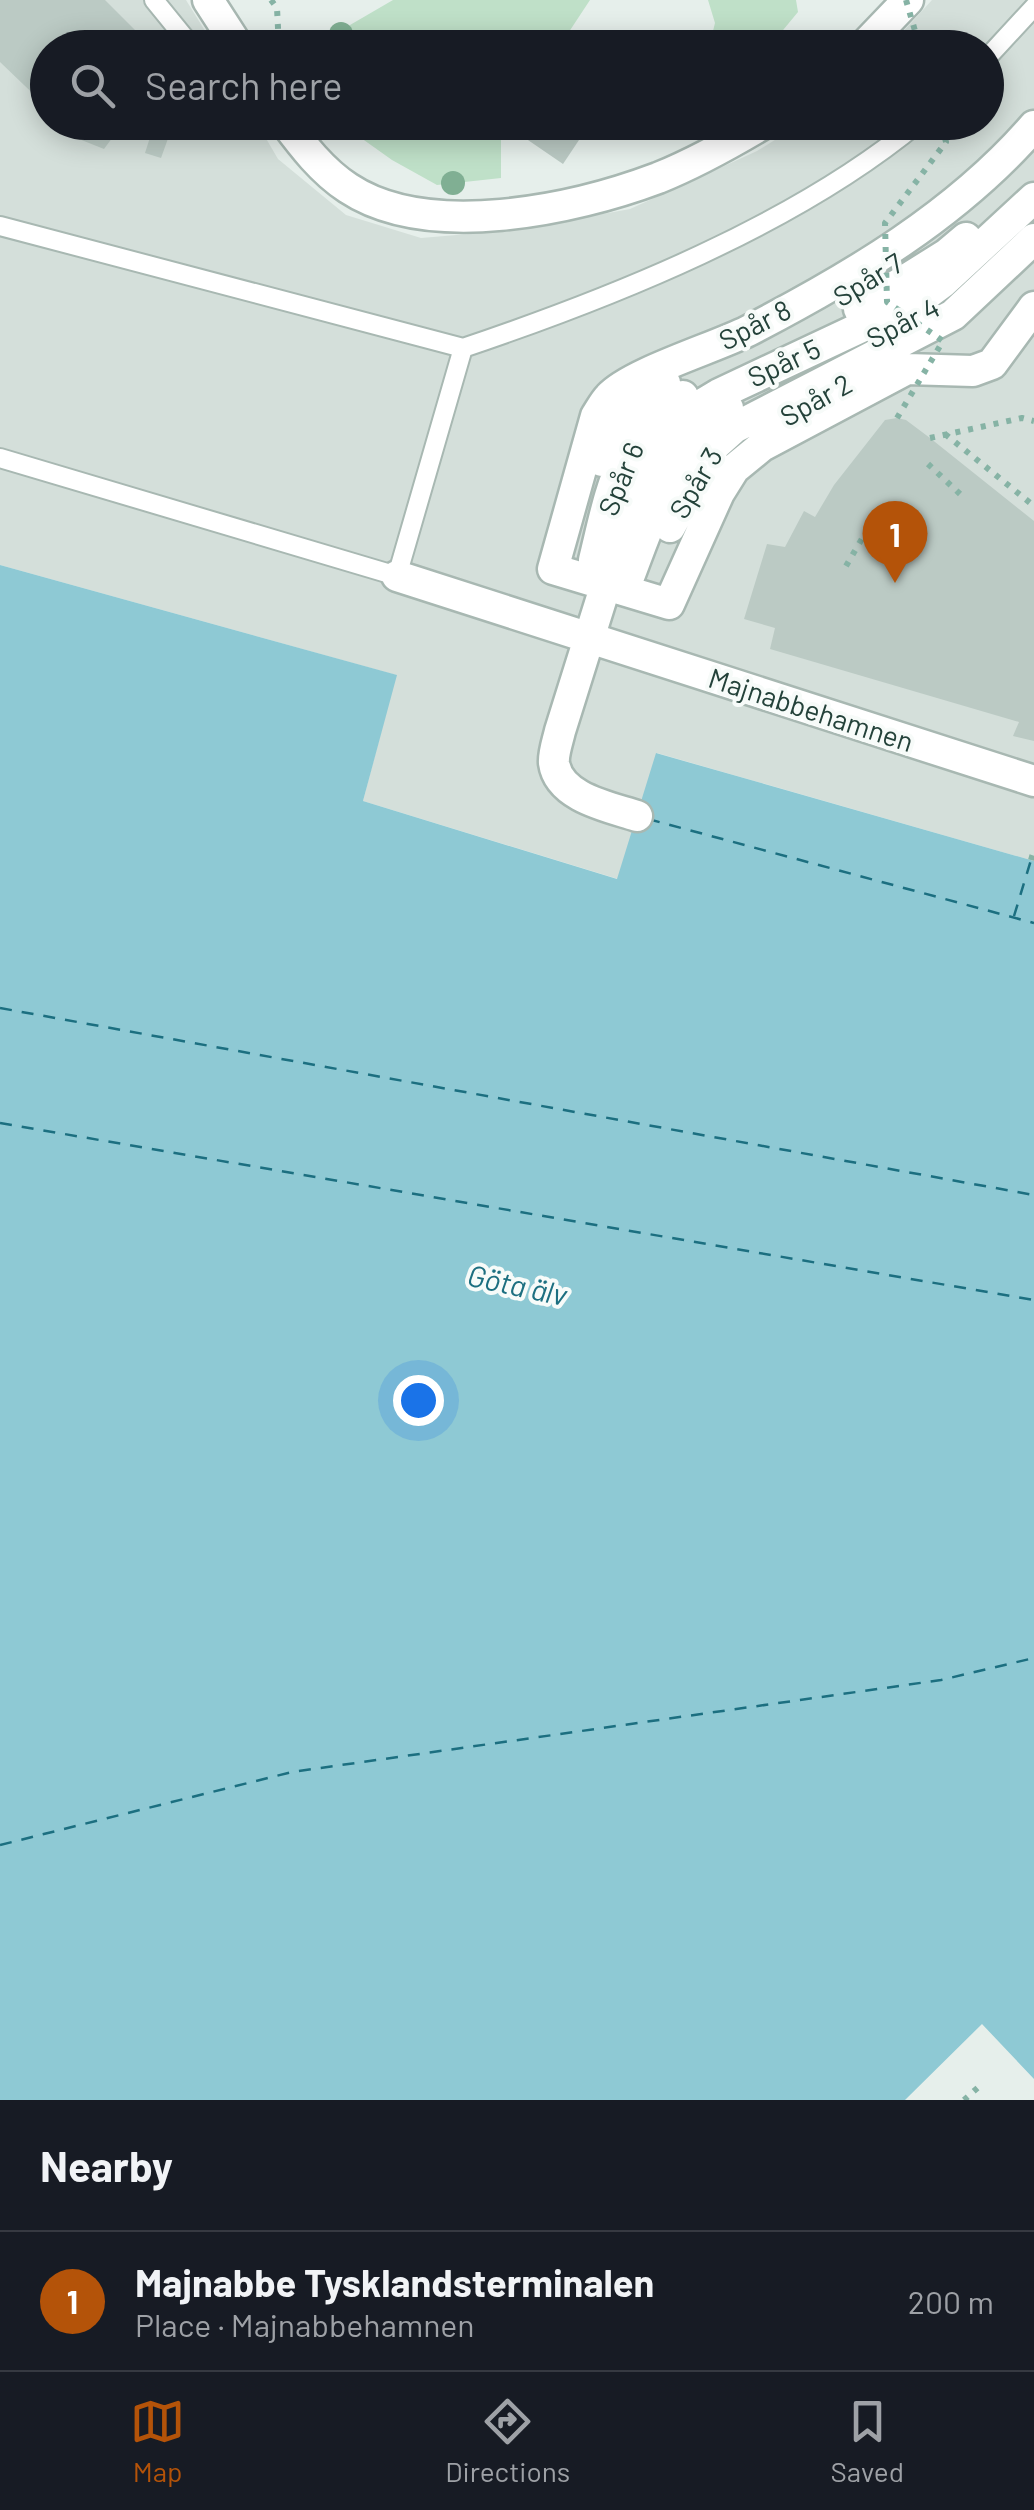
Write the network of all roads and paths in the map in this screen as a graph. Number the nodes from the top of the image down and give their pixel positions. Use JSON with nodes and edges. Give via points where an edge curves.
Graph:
{"nodes":[{"id":1,"x":154,"y":0,"type":"edge"},
{"id":2,"x":271,"y":0,"type":"edge"},
{"id":3,"x":907,"y":0,"type":"edge"},
{"id":4,"x":223,"y":6,"type":"edge"},
{"id":5,"x":1034,"y":7,"type":"edge"},
{"id":6,"x":178,"y":30,"type":"edge"},
{"id":7,"x":232,"y":30,"type":"edge"},
{"id":8,"x":279,"y":30,"type":"edge"},
{"id":9,"x":879,"y":30,"type":"edge"},
{"id":10,"x":915,"y":30,"type":"edge"},
{"id":11,"x":1004,"y":40,"type":"edge"},
{"id":12,"x":1034,"y":126,"type":"edge"},
{"id":13,"x":295,"y":140,"type":"edge"},
{"id":14,"x":735,"y":140,"type":"edge"},
{"id":15,"x":893,"y":140,"type":"edge"},
{"id":16,"x":946,"y":140,"type":"edge"},
{"id":17,"x":1034,"y":154,"type":"edge"},
{"id":18,"x":1034,"y":175,"type":"edge"},
{"id":19,"x":1034,"y":198,"type":"edge"},
{"id":20,"x":1034,"y":220,"type":"edge"},
{"id":21,"x":0,"y":226,"type":"edge"},
{"id":22,"x":1034,"y":238,"type":"edge"},
{"id":23,"x":1034,"y":281,"type":"edge"},
{"id":24,"x":1034,"y":307,"type":"edge"},
{"id":25,"x":462,"y":348,"type":"junction"},
{"id":26,"x":897,"y":418,"type":"dead end"},
{"id":27,"x":1034,"y":422,"type":"edge"},
{"id":28,"x":946,"y":434,"type":"junction"},
{"id":29,"x":930,"y":438,"type":"dead end"},
{"id":30,"x":0,"y":458,"type":"edge"},
{"id":31,"x":928,"y":464,"type":"dead end"},
{"id":32,"x":960,"y":494,"type":"dead end"},
{"id":33,"x":1034,"y":506,"type":"edge"},
{"id":34,"x":880,"y":508,"type":"dead end"},
{"id":35,"x":846,"y":566,"type":"dead end"},
{"id":36,"x":396,"y":576,"type":"junction"},
{"id":37,"x":613,"y":587,"type":"junction"},
{"id":38,"x":588,"y":640,"type":"junction"},
{"id":39,"x":1029,"y":779,"type":"edge"},
{"id":40,"x":638,"y":816,"type":"dead end"},
{"id":41,"x":1034,"y":850,"type":"edge"},
{"id":42,"x":1031,"y":860,"type":"dead end"},
{"id":43,"x":982,"y":2084,"type":"dead end"},
{"id":44,"x":964,"y":2100,"type":"edge"}],
"edges":[{"from":1,"to":6,"type":"lane"},
{"from":2,"to":8,"type":"path"},
{"from":3,"to":9,"type":"street"},
{"from":3,"to":10,"type":"path","bridge":true},
{"from":4,"to":7,"type":"street"},
{"from":5,"to":11,"type":"lane"},
{"from":12,"to":37,"type":"street","name":"Spår 8","via":[[956,202],[870,261],[746,331],[608,397],[596,416]]},
{"from":13,"to":14,"type":"street","via":[[348,188],[424,216],[600,196],[657,178]]},
{"from":15,"to":25,"type":"lane","via":[[800,204],[604,297]]},
{"from":16,"to":26,"type":"path","bridge":true,"via":[[885,222],[887,302],[943,341]]},
{"from":17,"to":37,"type":"street","name":"Spår 7","via":[[961,219],[865,284],[641,399],[612,430]]},
{"from":18,"to":37,"type":"street","name":"Spår 6","via":[[910,278],[654,415],[614,482]]},
{"from":19,"to":37,"type":"street","name":"Spår 5","via":[[919,300],[694,409],[663,438],[646,466]]},
{"from":20,"to":37,"type":"street","name":"Spår 4","via":[[937,310],[720,413],[682,458]]},
{"from":21,"to":25,"type":"lane"},
{"from":22,"to":37,"type":"street","name":"Spår 3","via":[[953,315],[734,428]]},
{"from":23,"to":37,"type":"street","name":"Spår 2","via":[[983,352],[904,355],[754,434],[723,459],[680,538]]},
{"from":24,"to":37,"type":"street","via":[[992,364],[973,371],[907,370],[762,446]]},
{"from":25,"to":36,"type":"lane"},
{"from":27,"to":28,"type":"path","via":[[1022,418]]},
{"from":28,"to":29,"type":"path"},
{"from":28,"to":33,"type":"path"},
{"from":30,"to":36,"type":"lane"},
{"from":31,"to":32,"type":"path"},
{"from":34,"to":35,"type":"path"},
{"from":36,"to":38,"type":"street","name":"Majnabbehamnen"},
{"from":37,"to":38,"type":"street"},
{"from":38,"to":39,"type":"street","name":"Majnabbehamnen"},
{"from":38,"to":40,"type":"street","via":[[554,762],[561,780],[585,798]]},
{"from":41,"to":42,"type":"path"},
{"from":43,"to":44,"type":"path"}]}
